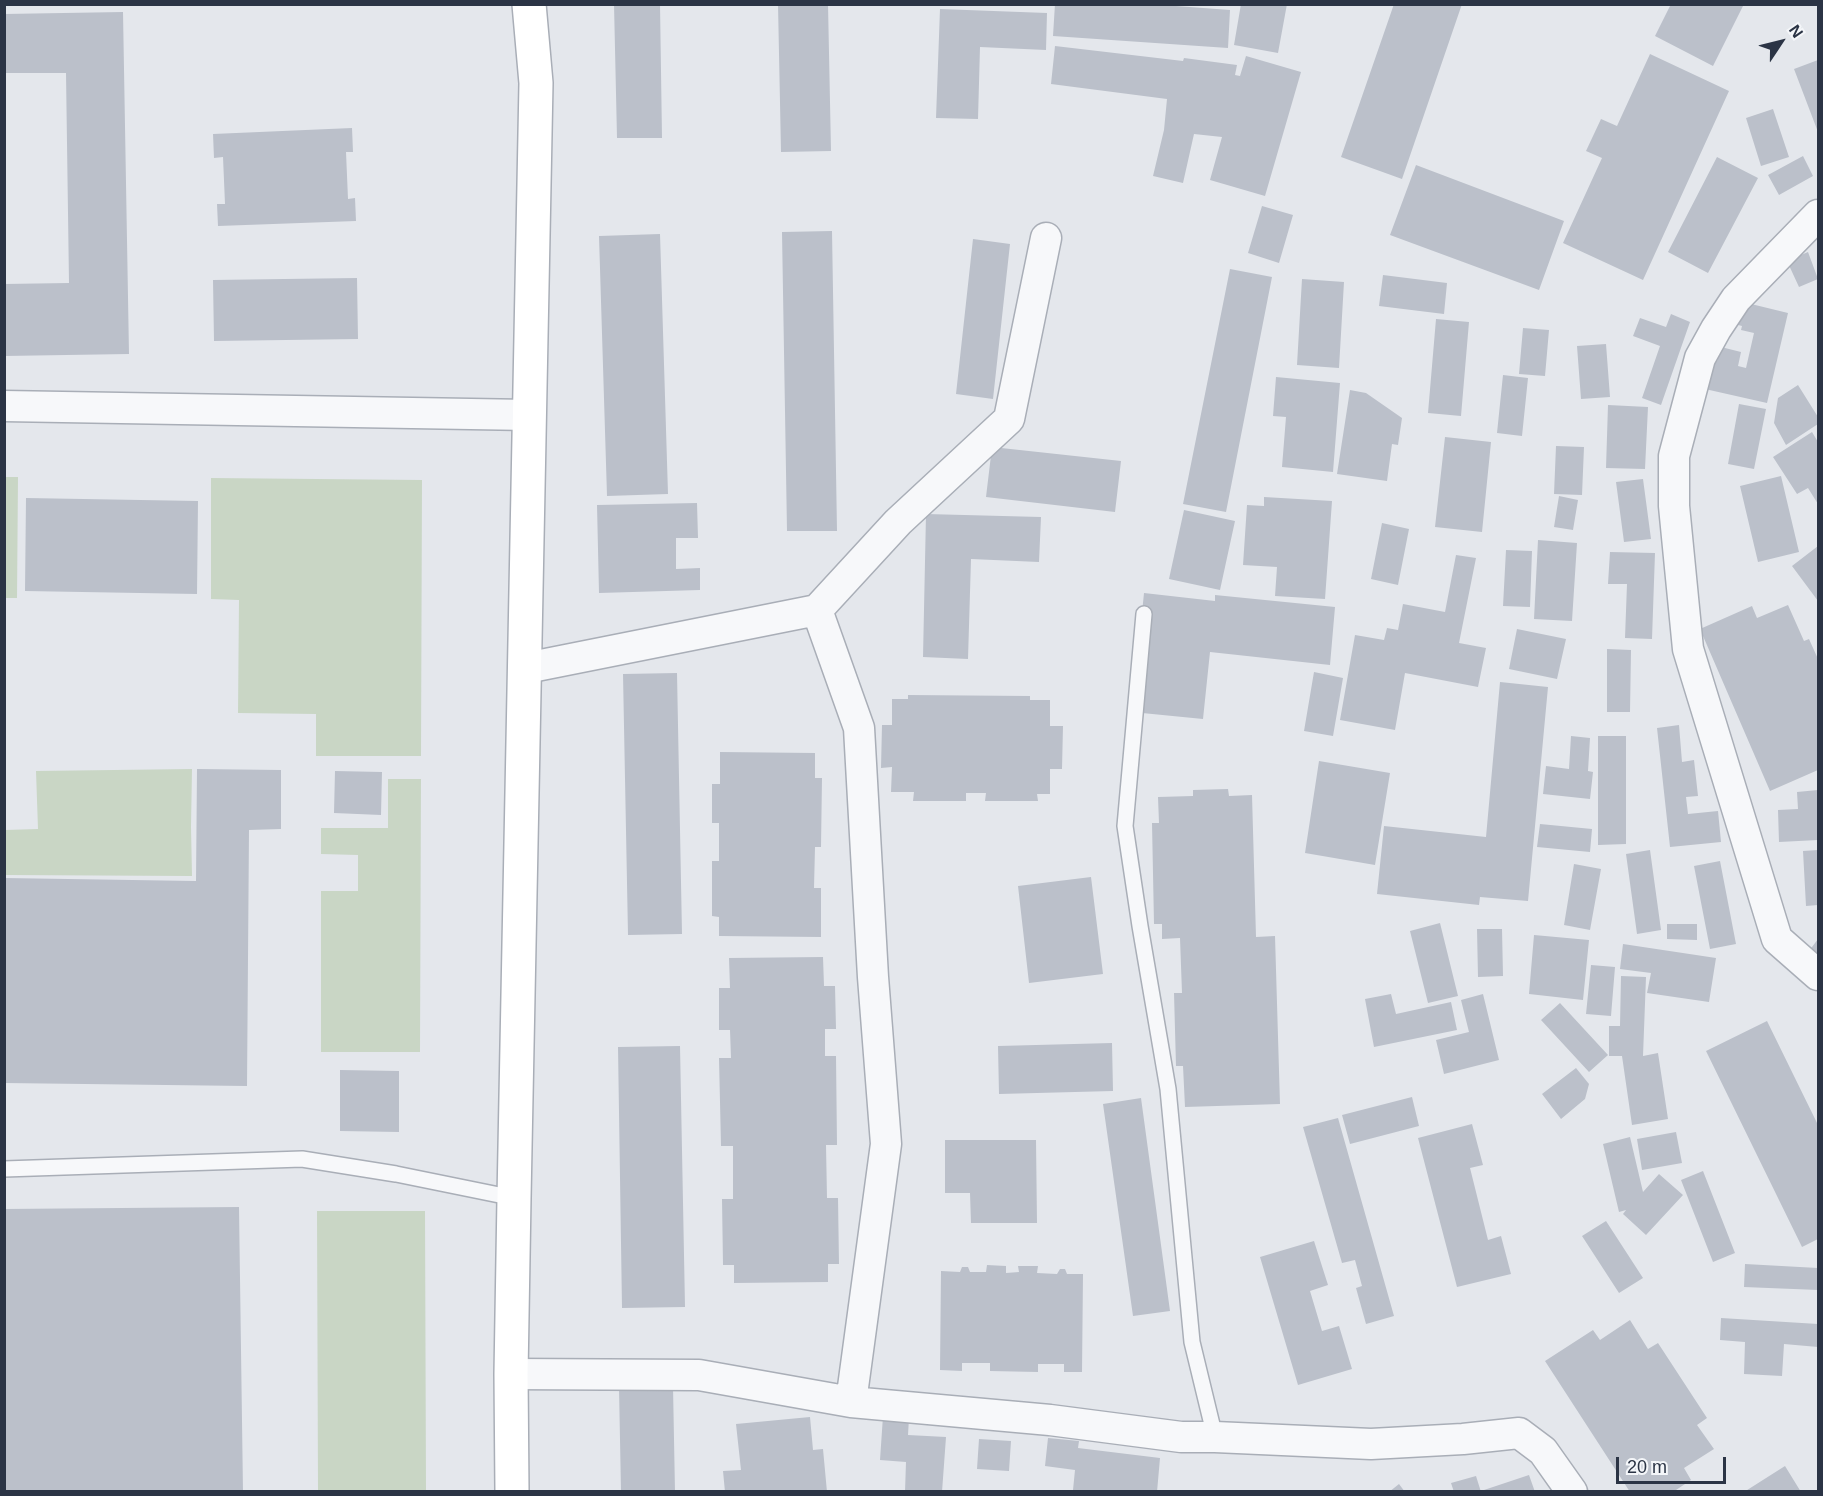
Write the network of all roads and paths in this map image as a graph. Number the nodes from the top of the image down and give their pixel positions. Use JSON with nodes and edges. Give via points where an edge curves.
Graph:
{"nodes":[{"id":1,"x":529,"y":4,"type":"edge"},
{"id":2,"x":1818,"y":214,"type":"edge"},
{"id":3,"x":1046,"y":238,"type":"dead end"},
{"id":4,"x":4,"y":406,"type":"edge"},
{"id":5,"x":529,"y":415,"type":"junction"},
{"id":6,"x":817,"y":610,"type":"junction"},
{"id":7,"x":1144,"y":614,"type":"dead end"},
{"id":8,"x":525,"y":668,"type":"junction"},
{"id":9,"x":1818,"y":975,"type":"edge"},
{"id":10,"x":4,"y":1169,"type":"edge"},
{"id":11,"x":514,"y":1198,"type":"junction"},
{"id":12,"x":511,"y":1374,"type":"junction"},
{"id":13,"x":851,"y":1402,"type":"junction"},
{"id":14,"x":1215,"y":1437,"type":"junction"},
{"id":15,"x":512,"y":1491,"type":"edge"},
{"id":16,"x":1572,"y":1491,"type":"edge"}],
"edges":[{"from":1,"to":5,"type":"main road","via":[[536,83]]},
{"from":2,"to":9,"type":"street","via":[[1736,299],[1700,358],[1674,456],[1674,506],[1688,649],[1777,939]]},
{"from":3,"to":6,"type":"street","via":[[1009,419],[898,522]]},
{"from":4,"to":5,"type":"street"},
{"from":5,"to":8,"type":"main road"},
{"from":6,"to":8,"type":"street"},
{"from":6,"to":13,"type":"street","via":[[859,728],[886,1144]]},
{"from":7,"to":14,"type":"lane","via":[[1125,826],[1168,1089],[1192,1342]]},
{"from":8,"to":11,"type":"main road"},
{"from":10,"to":11,"type":"lane","via":[[302,1159]]},
{"from":11,"to":12,"type":"main road"},
{"from":12,"to":13,"type":"street","via":[[699,1375]]},
{"from":12,"to":15,"type":"main road"},
{"from":13,"to":14,"type":"street","via":[[1050,1420],[1181,1437]]},
{"from":14,"to":16,"type":"street","via":[[1371,1444],[1519,1433],[1543,1452]]}]}
